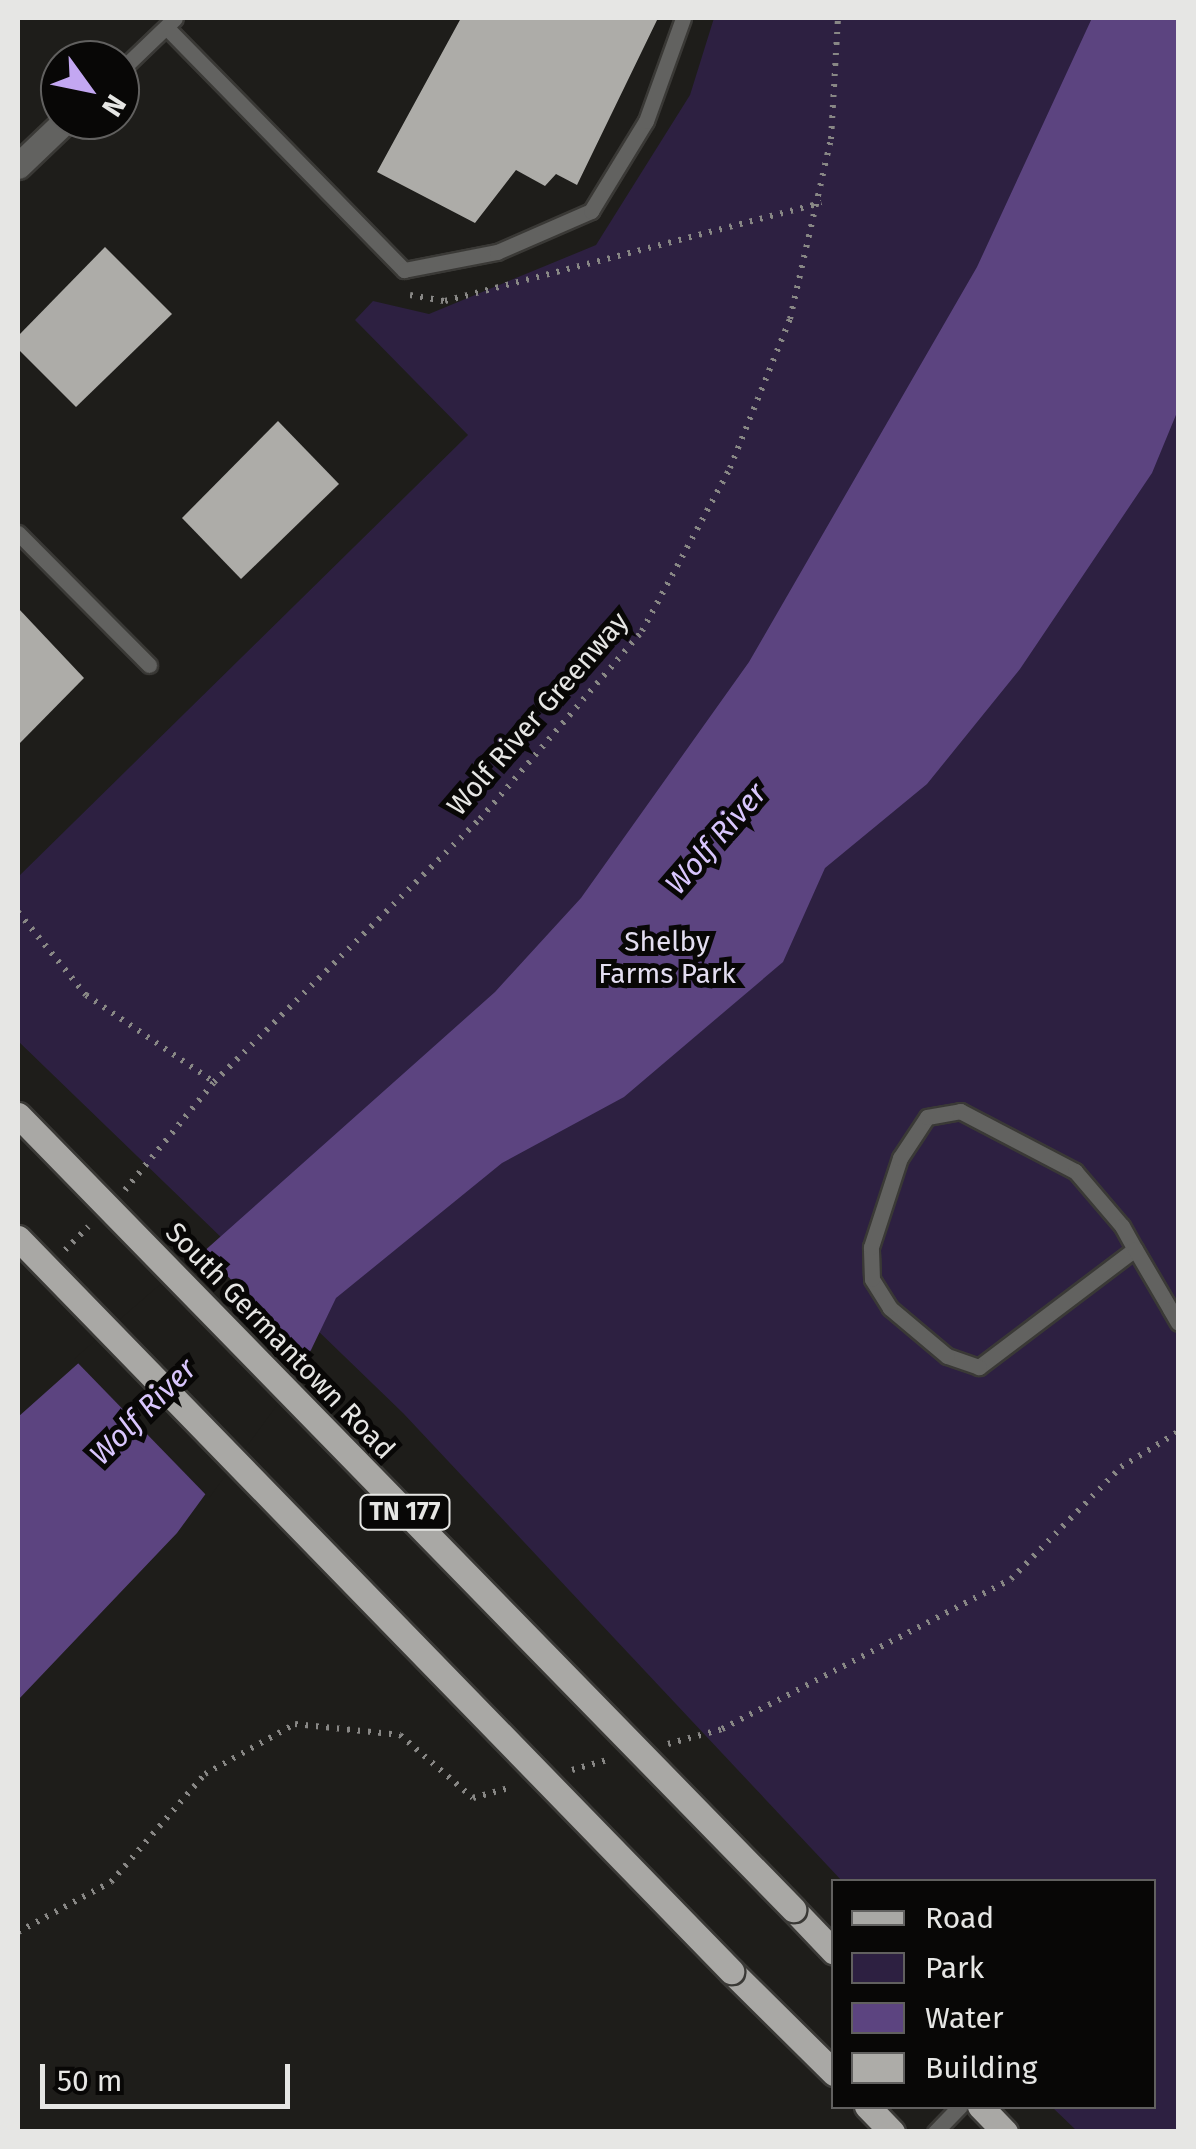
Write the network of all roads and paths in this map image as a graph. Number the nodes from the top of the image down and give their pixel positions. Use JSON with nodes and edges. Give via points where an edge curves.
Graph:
{"nodes":[{"id":1,"x":682,"y":18,"type":"edge"},
{"id":2,"x":838,"y":18,"type":"edge"},
{"id":3,"x":171,"y":23,"type":"edge"},
{"id":4,"x":140,"y":52,"type":"edge"},
{"id":5,"x":45,"y":140,"type":"edge"},
{"id":6,"x":18,"y":166,"type":"edge"},
{"id":7,"x":821,"y":203,"type":"junction"},
{"id":8,"x":389,"y":255,"type":"junction"},
{"id":9,"x":18,"y":533,"type":"edge"},
{"id":10,"x":149,"y":666,"type":"dead end"},
{"id":11,"x":18,"y":912,"type":"edge"},
{"id":12,"x":214,"y":1082,"type":"junction"},
{"id":13,"x":18,"y":1115,"type":"edge"},
{"id":14,"x":108,"y":1206,"type":"dead end"},
{"id":15,"x":96,"y":1220,"type":"dead end"},
{"id":16,"x":18,"y":1238,"type":"edge"},
{"id":17,"x":1136,"y":1249,"type":"junction"},
{"id":18,"x":56,"y":1258,"type":"dead end"},
{"id":19,"x":1178,"y":1323,"type":"edge"},
{"id":20,"x":831,"y":1949,"type":"edge"},
{"id":21,"x":831,"y":2070,"type":"edge"},
{"id":22,"x":870,"y":2109,"type":"edge"},
{"id":23,"x":957,"y":2109,"type":"edge"},
{"id":24,"x":983,"y":2109,"type":"edge"},
{"id":25,"x":892,"y":2132,"type":"edge"},
{"id":26,"x":935,"y":2132,"type":"edge"},
{"id":27,"x":1005,"y":2132,"type":"edge"}],
"edges":[{"from":1,"to":8,"type":"lane","via":[[646,121],[591,211],[497,252],[404,270]]},
{"from":2,"to":7,"type":"path","name":"Wolf River Greenway"},
{"from":3,"to":4,"type":"lane"},
{"from":3,"to":8,"type":"lane"},
{"from":5,"to":6,"type":"street"},
{"from":7,"to":8,"type":"path","via":[[445,300],[403,294],[383,275]]},
{"from":7,"to":12,"type":"path","name":"Wolf River Greenway","via":[[760,397],[642,631],[480,819]]},
{"from":9,"to":10,"type":"lane"},
{"from":11,"to":12,"type":"path","via":[[86,996]]},
{"from":12,"to":14,"type":"path","name":"Wolf River Greenway"},
{"from":13,"to":20,"type":"main road","name":"South Germantown Road","number":"TN 177","bridge":true},
{"from":15,"to":18,"type":"path"},
{"from":16,"to":21,"type":"main road","number":"TN 177","bridge":true},
{"from":17,"to":17,"type":"lane","via":[[1075,1171],[960,1111],[927,1117],[900,1158],[871,1247],[872,1279],[890,1308],[948,1356],[979,1366]]},
{"from":17,"to":19,"type":"lane"},
{"from":22,"to":25,"type":"main road"},
{"from":23,"to":26,"type":"lane"},
{"from":24,"to":27,"type":"main road"}]}
